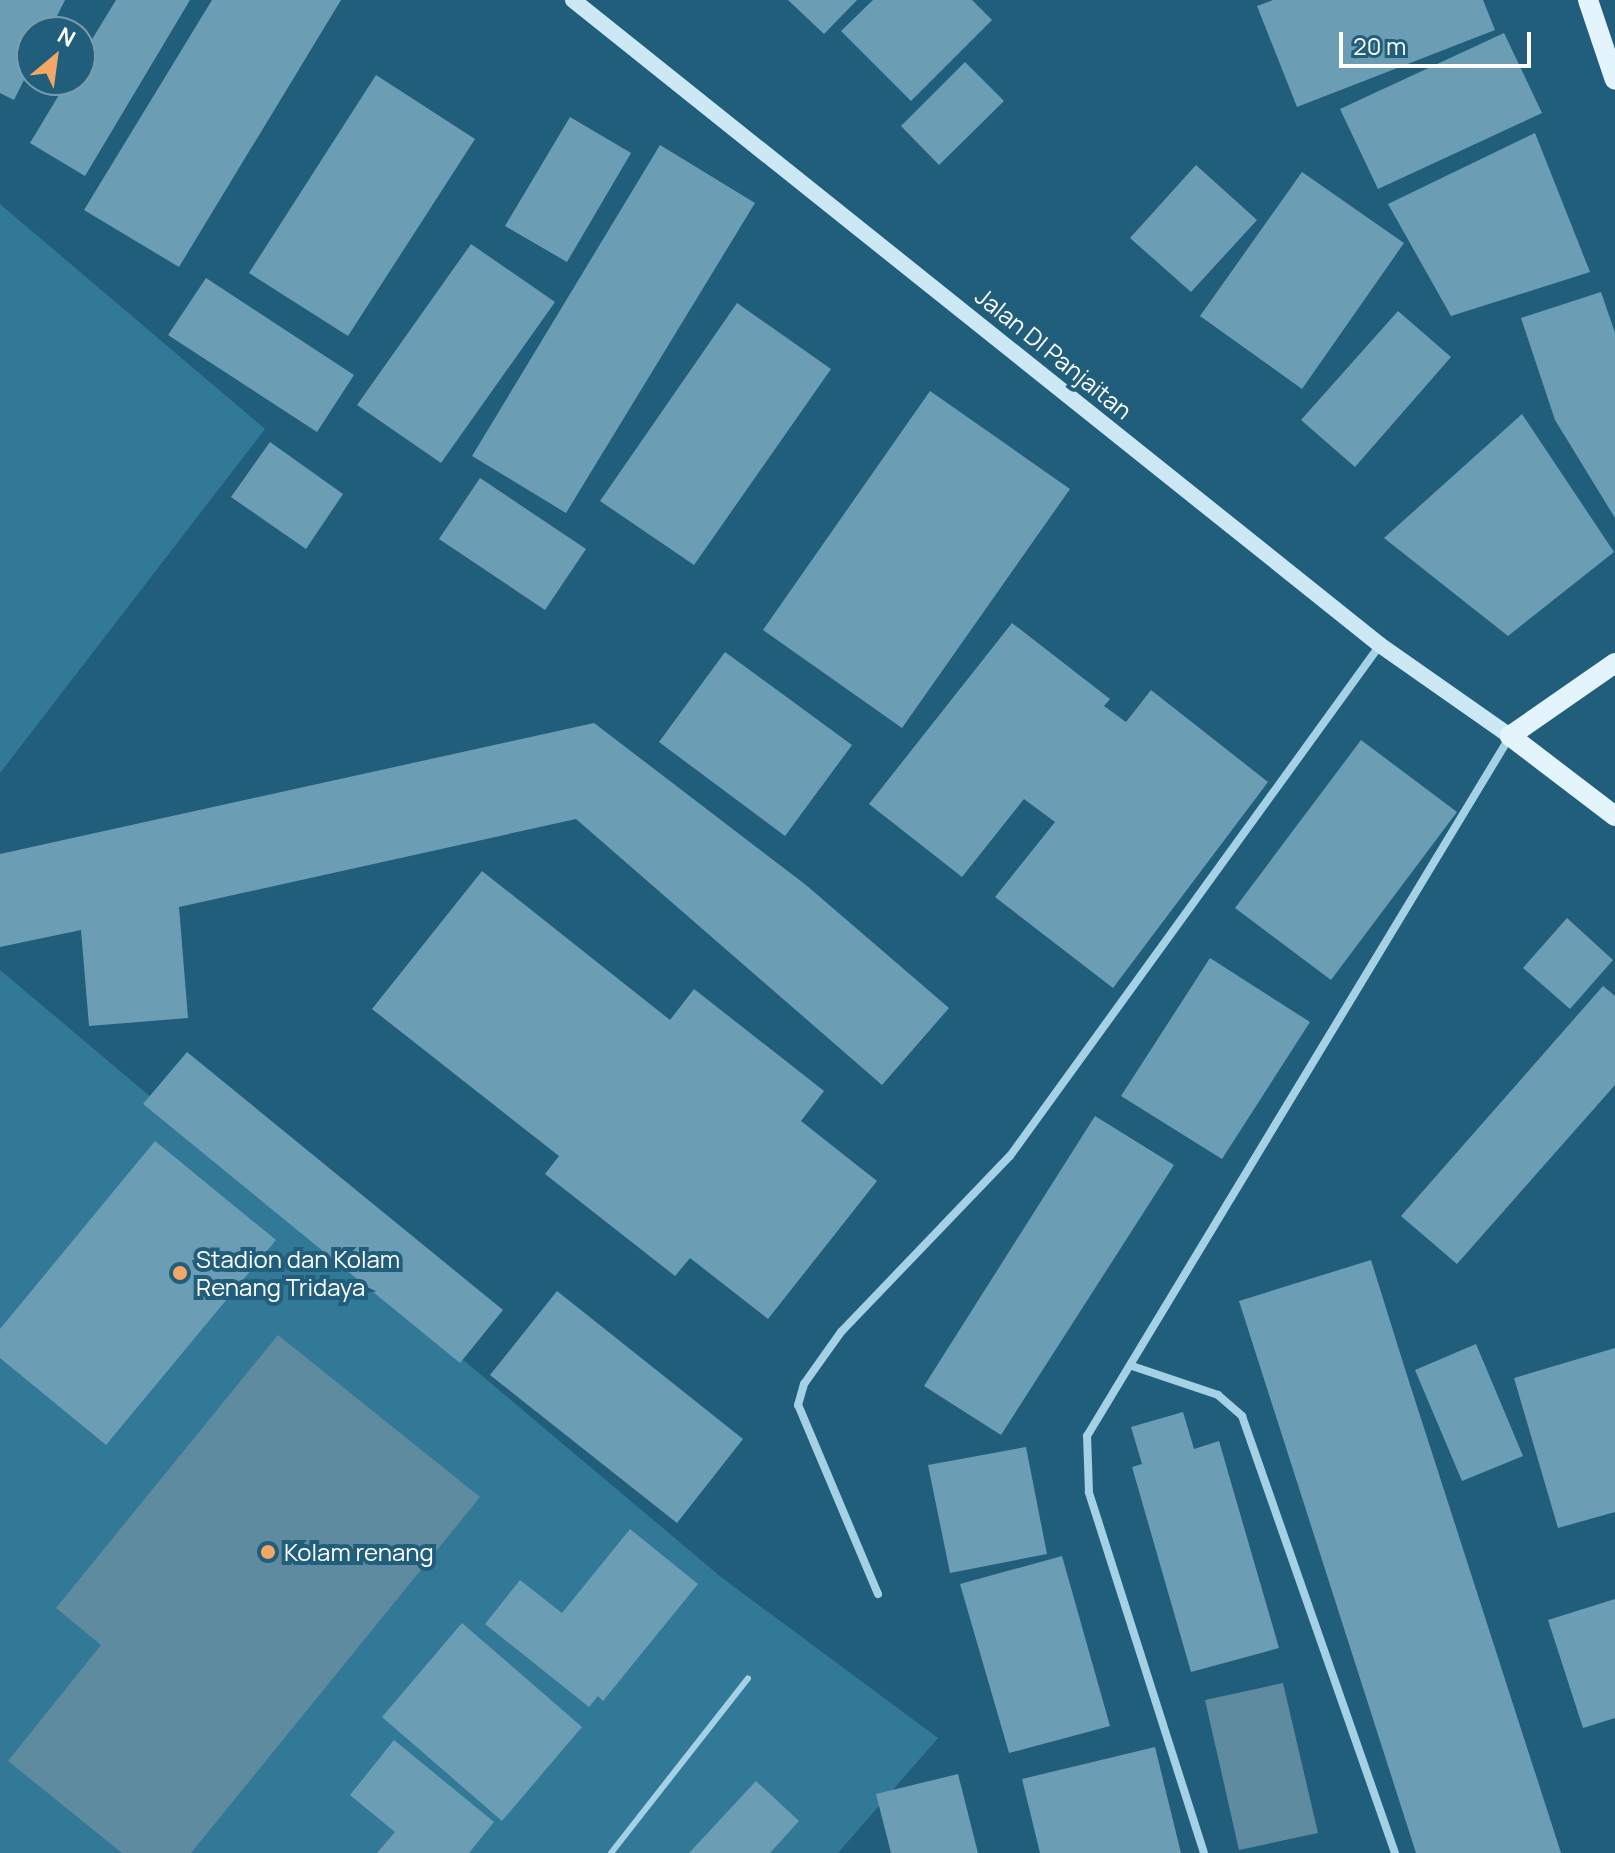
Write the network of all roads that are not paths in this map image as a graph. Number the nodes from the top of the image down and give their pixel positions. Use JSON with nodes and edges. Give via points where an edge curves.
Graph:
{"nodes":[{"id":1,"x":573,"y":0,"type":"edge"},
{"id":2,"x":1588,"y":0,"type":"edge"},
{"id":3,"x":1615,"y":80,"type":"edge"},
{"id":4,"x":1380,"y":645,"type":"junction"},
{"id":5,"x":1615,"y":663,"type":"edge"},
{"id":6,"x":1510,"y":736,"type":"junction"},
{"id":7,"x":1615,"y":816,"type":"edge"},
{"id":8,"x":1132,"y":1366,"type":"junction"},
{"id":9,"x":878,"y":1594,"type":"dead end"},
{"id":10,"x":748,"y":1678,"type":"dead end"},
{"id":11,"x":611,"y":1853,"type":"edge"},
{"id":12,"x":1204,"y":1853,"type":"edge"},
{"id":13,"x":1395,"y":1853,"type":"edge"}],
"edges":[{"from":1,"to":4,"type":"street","name":"Jalan DI Panjaitan"},
{"from":2,"to":3,"type":"main road"},
{"from":4,"to":6,"type":"street","name":"Jalan DI Panjaitan"},
{"from":4,"to":9,"type":"street","via":[[1010,1156],[841,1332],[804,1384],[798,1405]]},
{"from":5,"to":6,"type":"main road"},
{"from":6,"to":7,"type":"main road"},
{"from":6,"to":8,"type":"street"},
{"from":8,"to":12,"type":"street","via":[[1103,1401],[1087,1436],[1089,1492]]},
{"from":8,"to":13,"type":"street","via":[[1207,1390],[1242,1416]]},
{"from":10,"to":11,"type":"lane"}]}
